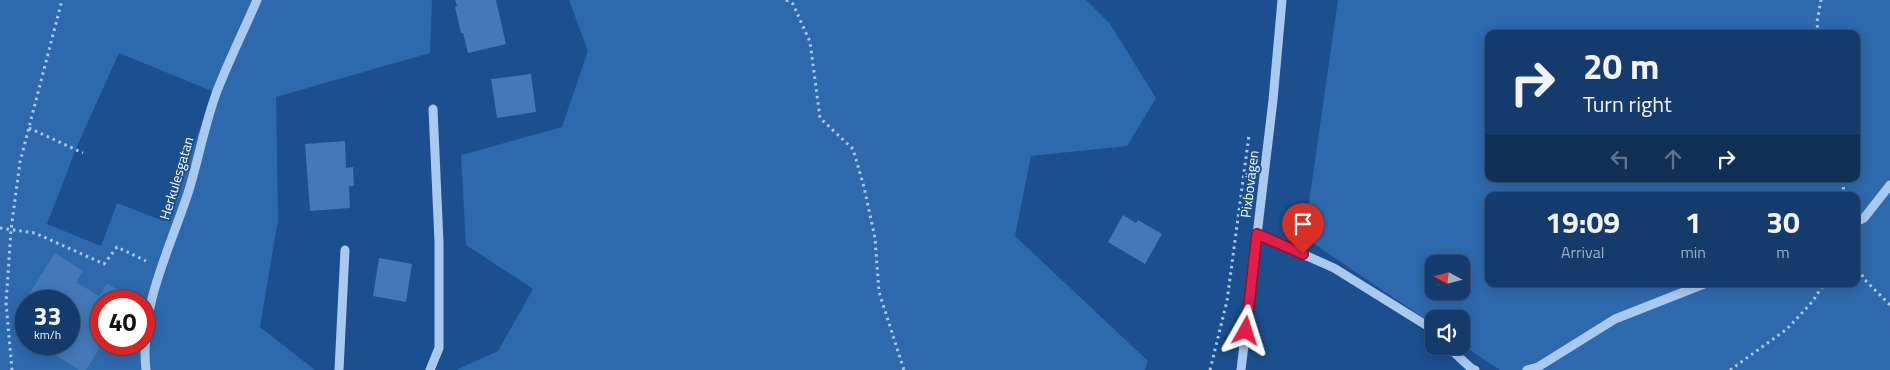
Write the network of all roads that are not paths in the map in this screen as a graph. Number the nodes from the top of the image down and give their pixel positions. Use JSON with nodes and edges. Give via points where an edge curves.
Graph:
{"nodes":[{"id":1,"x":257,"y":0,"type":"edge"},
{"id":2,"x":1282,"y":0,"type":"edge"},
{"id":3,"x":433,"y":108,"type":"dead end"},
{"id":4,"x":1890,"y":185,"type":"edge"},
{"id":5,"x":1860,"y":220,"type":"edge"},
{"id":6,"x":1257,"y":234,"type":"junction"},
{"id":7,"x":345,"y":250,"type":"dead end"},
{"id":8,"x":1696,"y":287,"type":"edge"},
{"id":9,"x":1425,"y":325,"type":"edge"},
{"id":10,"x":1457,"y":355,"type":"edge"},
{"id":11,"x":146,"y":370,"type":"edge"},
{"id":12,"x":339,"y":370,"type":"edge"},
{"id":13,"x":430,"y":370,"type":"edge"},
{"id":14,"x":1242,"y":370,"type":"edge"},
{"id":15,"x":1475,"y":370,"type":"edge"},
{"id":16,"x":1527,"y":370,"type":"edge"}],
"edges":[{"from":1,"to":11,"type":"street","name":"Herkulesgatan","via":[[217,92],[189,190],[158,275],[150,305]]},
{"from":2,"to":6,"type":"street","name":"Pixbovägen"},
{"from":3,"to":13,"type":"street","via":[[439,242],[439,348]]},
{"from":4,"to":5,"type":"street"},
{"from":6,"to":9,"type":"street","via":[[1334,268]]},
{"from":6,"to":14,"type":"street","name":"Pixbovägen"},
{"from":7,"to":12,"type":"street"},
{"from":8,"to":16,"type":"street","via":[[1615,319],[1538,367]]},
{"from":10,"to":15,"type":"street"}]}
